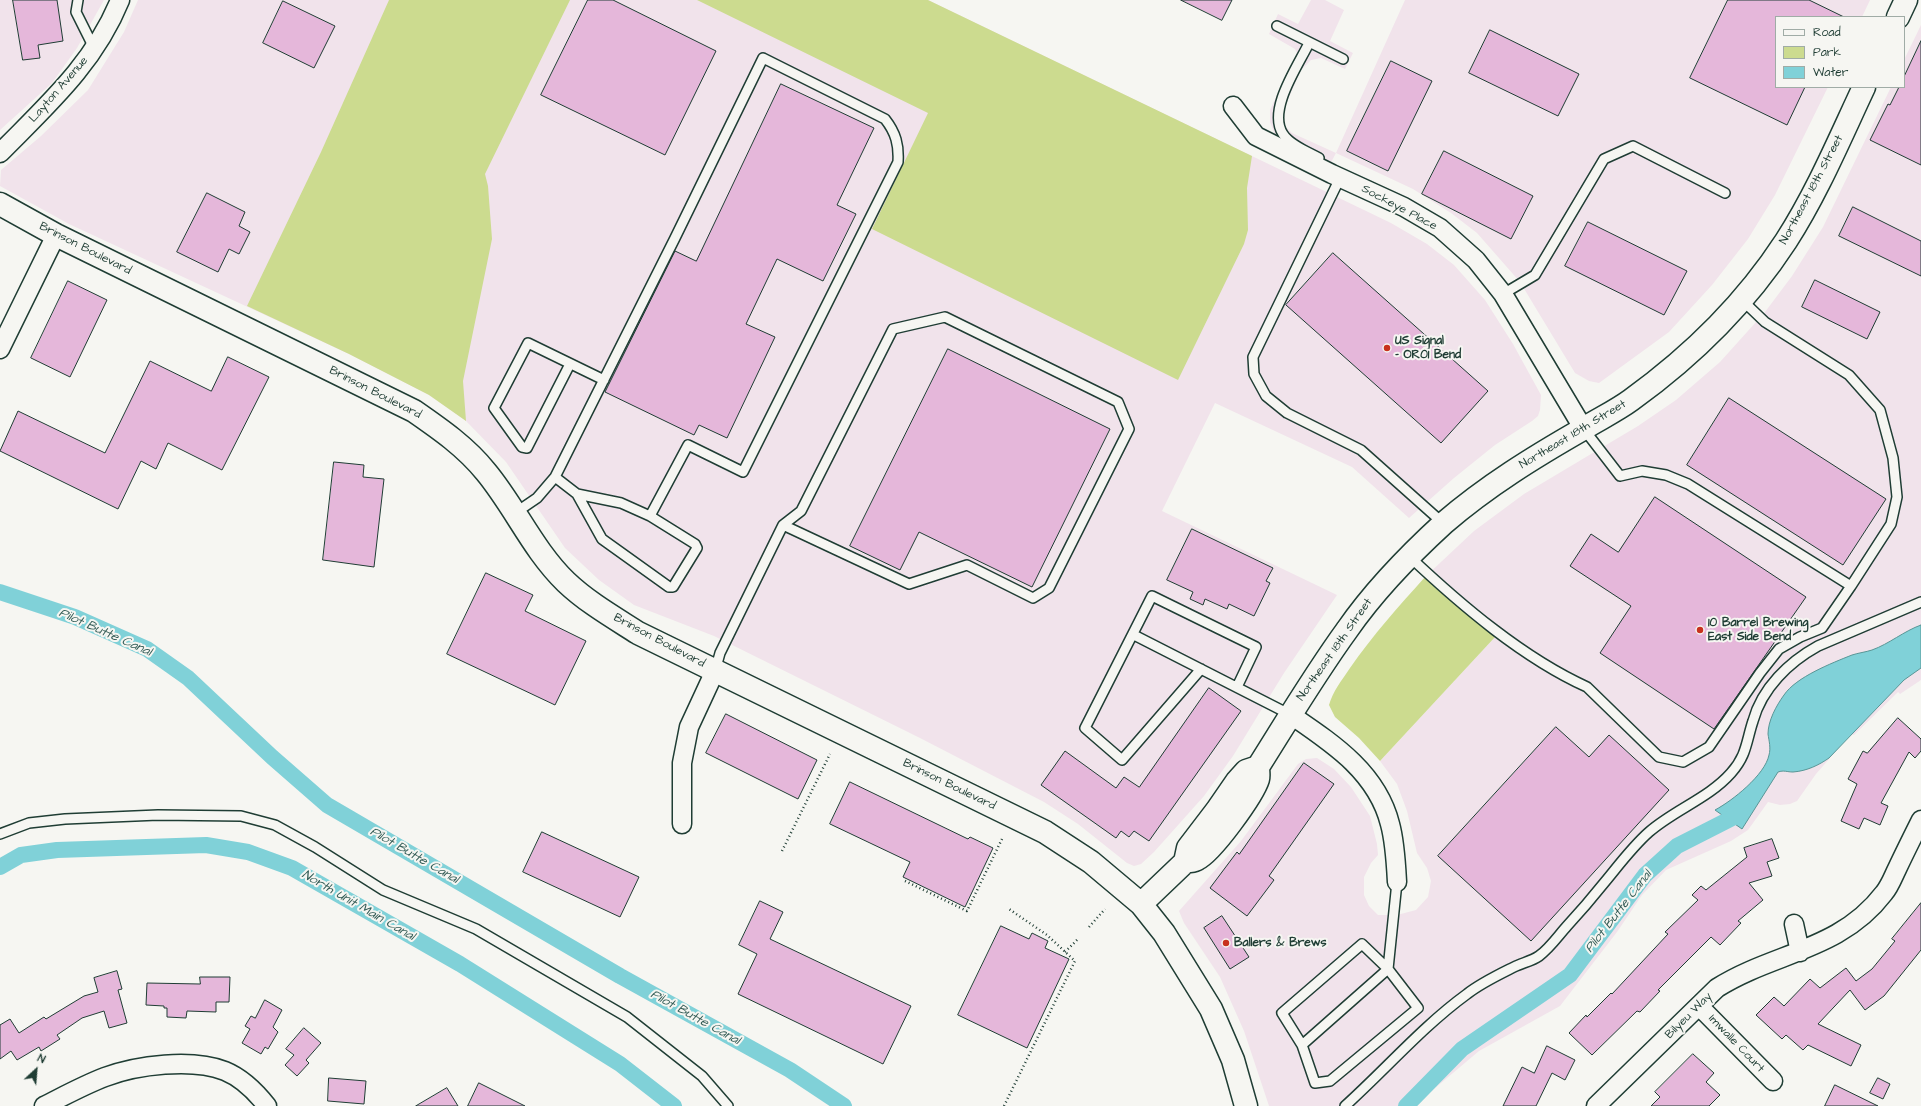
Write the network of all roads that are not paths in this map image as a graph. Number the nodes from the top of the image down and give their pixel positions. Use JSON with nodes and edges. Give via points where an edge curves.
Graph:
{"nodes":[{"id":1,"x":78,"y":0,"type":"edge"},
{"id":2,"x":120,"y":0,"type":"edge"},
{"id":3,"x":1906,"y":0,"type":"edge"},
{"id":4,"x":1898,"y":16,"type":"edge"},
{"id":5,"x":1277,"y":26,"type":"dead end"},
{"id":6,"x":1309,"y":43,"type":"junction"},
{"id":7,"x":94,"y":48,"type":"junction"},
{"id":8,"x":1343,"y":59,"type":"dead end"},
{"id":9,"x":1864,"y":88,"type":"edge"},
{"id":10,"x":1233,"y":106,"type":"dead end"},
{"id":11,"x":0,"y":153,"type":"edge"},
{"id":12,"x":1336,"y":176,"type":"junction"},
{"id":13,"x":1725,"y":193,"type":"dead end"},
{"id":14,"x":0,"y":204,"type":"edge"},
{"id":15,"x":56,"y":235,"type":"junction"},
{"id":16,"x":1503,"y":294,"type":"junction"},
{"id":17,"x":1741,"y":300,"type":"junction"},
{"id":18,"x":0,"y":348,"type":"edge"},
{"id":19,"x":570,"y":364,"type":"junction"},
{"id":20,"x":604,"y":380,"type":"junction"},
{"id":21,"x":1583,"y":428,"type":"junction"},
{"id":22,"x":554,"y":477,"type":"junction"},
{"id":23,"x":577,"y":494,"type":"junction"},
{"id":24,"x":515,"y":513,"type":"junction"},
{"id":25,"x":650,"y":516,"type":"junction"},
{"id":26,"x":1444,"y":524,"type":"junction"},
{"id":27,"x":783,"y":525,"type":"junction"},
{"id":28,"x":1410,"y":557,"type":"junction"},
{"id":29,"x":1850,"y":586,"type":"junction"},
{"id":30,"x":1921,"y":602,"type":"edge"},
{"id":31,"x":1134,"y":635,"type":"junction"},
{"id":32,"x":1201,"y":669,"type":"junction"},
{"id":33,"x":715,"y":670,"type":"junction"},
{"id":34,"x":1237,"y":687,"type":"junction"},
{"id":35,"x":1291,"y":715,"type":"junction"},
{"id":36,"x":1921,"y":820,"type":"edge"},
{"id":37,"x":682,"y":824,"type":"dead end"},
{"id":38,"x":0,"y":834,"type":"edge"},
{"id":39,"x":1914,"y":850,"type":"edge"},
{"id":40,"x":1398,"y":882,"type":"joint"},
{"id":41,"x":1141,"y":904,"type":"junction"},
{"id":42,"x":1794,"y":924,"type":"dead end"},
{"id":43,"x":1800,"y":952,"type":"junction"},
{"id":44,"x":1388,"y":969,"type":"junction"},
{"id":45,"x":1700,"y":1006,"type":"junction"},
{"id":46,"x":1302,"y":1045,"type":"junction"},
{"id":47,"x":1773,"y":1081,"type":"dead end"},
{"id":48,"x":44,"y":1106,"type":"edge"},
{"id":49,"x":267,"y":1106,"type":"edge"},
{"id":50,"x":728,"y":1106,"type":"edge"},
{"id":51,"x":1246,"y":1106,"type":"edge"},
{"id":52,"x":1345,"y":1106,"type":"edge"},
{"id":53,"x":1596,"y":1106,"type":"edge"}],
"edges":[{"from":1,"to":7,"type":"lane","via":[[76,12]]},
{"from":2,"to":7,"type":"street","name":"Layton Avenue","via":[[111,22]]},
{"from":3,"to":4,"type":"street"},
{"from":5,"to":6,"type":"lane"},
{"from":6,"to":8,"type":"lane"},
{"from":6,"to":12,"type":"lane","via":[[1280,102],[1277,119],[1282,134],[1289,141],[1326,162]]},
{"from":7,"to":11,"type":"street","name":"Layton Avenue","via":[[48,106]]},
{"from":9,"to":17,"type":"street","name":"Northeast 18th Street","via":[[1787,239]]},
{"from":10,"to":12,"type":"street","name":"Sockeye Place","via":[[1256,136]]},
{"from":12,"to":16,"type":"street","name":"Sockeye Place","via":[[1440,228],[1476,260]]},
{"from":12,"to":26,"type":"lane","via":[[1254,358],[1254,374],[1266,396],[1287,413],[1361,450]]},
{"from":13,"to":16,"type":"lane","via":[[1633,146],[1604,159],[1535,275]]},
{"from":14,"to":15,"type":"street","name":"Brinson Boulevard"},
{"from":15,"to":18,"type":"street"},
{"from":15,"to":24,"type":"street","name":"Brinson Boulevard","via":[[414,411],[450,436],[486,471]]},
{"from":16,"to":21,"type":"street","name":"Sockeye Place"},
{"from":17,"to":21,"type":"street","name":"Northeast 18th Street","via":[[1712,333],[1676,366],[1629,402]]},
{"from":17,"to":29,"type":"lane","via":[[1765,322],[1849,375],[1880,410],[1893,458],[1897,497],[1891,524]]},
{"from":19,"to":19,"type":"lane","via":[[528,343],[494,408],[522,447],[527,448]]},
{"from":19,"to":20,"type":"lane"},
{"from":20,"to":22,"type":"lane"},
{"from":20,"to":25,"type":"lane","via":[[763,58],[885,119],[892,128],[898,144],[898,162],[743,472],[688,446]]},
{"from":21,"to":26,"type":"street","name":"Northeast 18th Street","via":[[1504,476]]},
{"from":21,"to":29,"type":"lane","via":[[1620,476],[1642,471],[1666,475],[1688,484]]},
{"from":22,"to":23,"type":"lane"},
{"from":22,"to":24,"type":"lane","via":[[537,498]]},
{"from":23,"to":25,"type":"lane","via":[[621,503]]},
{"from":23,"to":25,"type":"lane","via":[[602,539],[669,587],[673,587],[697,548],[695,544]]},
{"from":24,"to":33,"type":"street","name":"Brinson Boulevard","via":[[543,555],[566,582],[594,605],[638,633]]},
{"from":26,"to":28,"type":"street","name":"Northeast 18th Street"},
{"from":27,"to":27,"type":"lane","via":[[801,511],[893,329],[945,317],[1118,402],[1129,429],[1049,588],[1034,598],[967,565],[909,584]]},
{"from":27,"to":33,"type":"lane","via":[[720,653]]},
{"from":28,"to":29,"type":"lane","via":[[1512,643],[1587,687],[1659,757],[1684,762],[1709,748],[1779,649],[1822,628]]},
{"from":28,"to":35,"type":"street","name":"Northeast 18th Street","via":[[1374,595],[1348,628]]},
{"from":30,"to":52,"type":"lane","via":[[1818,646],[1789,666],[1773,682],[1762,700],[1753,719],[1743,758],[1730,774],[1706,794],[1650,831],[1633,847],[1593,897],[1538,956],[1467,993]]},
{"from":31,"to":32,"type":"lane"},
{"from":31,"to":32,"type":"lane","via":[[1085,728],[1122,760]]},
{"from":31,"to":34,"type":"lane","via":[[1152,596],[1256,647]]},
{"from":32,"to":34,"type":"lane"},
{"from":33,"to":37,"type":"street","via":[[689,727],[682,763]]},
{"from":33,"to":41,"type":"street","name":"Brinson Boulevard","via":[[1045,832],[1091,862]]},
{"from":34,"to":35,"type":"lane"},
{"from":35,"to":40,"type":"street","via":[[1335,745],[1368,779],[1382,802],[1390,824]]},
{"from":35,"to":41,"type":"street","name":"Northeast 18th Street","via":[[1258,767],[1255,786],[1235,817],[1205,853],[1197,859],[1185,862]]},
{"from":36,"to":39,"type":"street","name":"Bilyeu Way"},
{"from":38,"to":50,"type":"lane","via":[[29,823],[158,815],[241,816],[275,825],[383,890],[476,928],[627,1017],[702,1076]]},
{"from":39,"to":43,"type":"street","name":"Bilyeu Way","via":[[1863,918],[1838,935]]},
{"from":40,"to":44,"type":"lane"},
{"from":41,"to":51,"type":"street","name":"Brinson Boulevard","via":[[1164,933],[1211,1009],[1233,1060]]},
{"from":42,"to":43,"type":"street"},
{"from":43,"to":45,"type":"street","name":"Bilyeu Way","via":[[1737,975],[1717,988]]},
{"from":44,"to":46,"type":"lane"},
{"from":44,"to":46,"type":"lane","via":[[1362,944],[1282,1013]]},
{"from":44,"to":46,"type":"lane","via":[[1418,1008],[1330,1081],[1315,1083]]},
{"from":45,"to":47,"type":"street","name":"Imwalle Court"},
{"from":45,"to":53,"type":"street","name":"Bilyeu Way"},
{"from":48,"to":49,"type":"street","via":[[105,1077],[155,1065],[188,1064],[225,1071],[253,1090]]}]}
